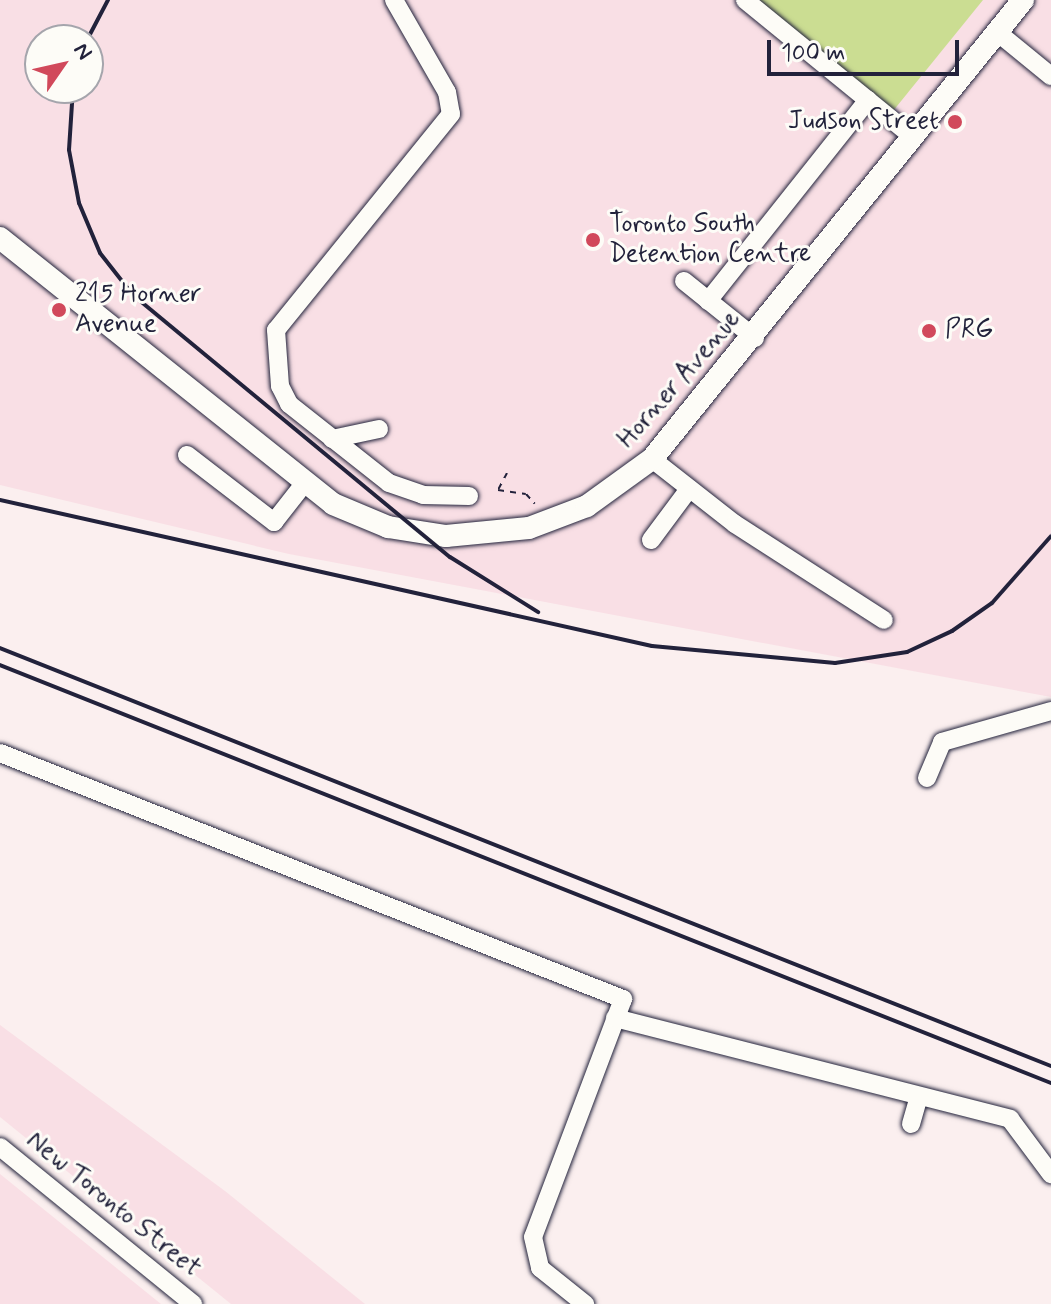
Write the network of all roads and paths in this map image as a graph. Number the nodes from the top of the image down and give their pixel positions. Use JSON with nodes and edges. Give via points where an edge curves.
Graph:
{"nodes":[{"id":1,"x":394,"y":0,"type":"edge"},
{"id":2,"x":745,"y":0,"type":"edge"},
{"id":3,"x":1023,"y":0,"type":"edge"},
{"id":4,"x":997,"y":32,"type":"junction"},
{"id":5,"x":1051,"y":76,"type":"edge"},
{"id":6,"x":860,"y":111,"type":"junction"},
{"id":7,"x":913,"y":137,"type":"junction"},
{"id":8,"x":0,"y":238,"type":"edge"},
{"id":9,"x":684,"y":281,"type":"dead end"},
{"id":10,"x":710,"y":302,"type":"junction"},
{"id":11,"x":755,"y":338,"type":"junction"},
{"id":12,"x":379,"y":429,"type":"dead end"},
{"id":13,"x":332,"y":439,"type":"junction"},
{"id":14,"x":187,"y":455,"type":"dead end"},
{"id":15,"x":652,"y":459,"type":"junction"},
{"id":16,"x":507,"y":473,"type":"dead end"},
{"id":17,"x":303,"y":485,"type":"junction"},
{"id":18,"x":689,"y":489,"type":"junction"},
{"id":19,"x":469,"y":496,"type":"dead end"},
{"id":20,"x":535,"y":504,"type":"dead end"},
{"id":21,"x":651,"y":540,"type":"dead end"},
{"id":22,"x":884,"y":620,"type":"dead end"},
{"id":23,"x":1051,"y":711,"type":"edge"},
{"id":24,"x":0,"y":753,"type":"edge"},
{"id":25,"x":927,"y":778,"type":"dead end"},
{"id":26,"x":615,"y":1018,"type":"junction"},
{"id":27,"x":919,"y":1096,"type":"junction"},
{"id":28,"x":911,"y":1124,"type":"dead end"},
{"id":29,"x":0,"y":1147,"type":"edge"},
{"id":30,"x":1051,"y":1174,"type":"edge"},
{"id":31,"x":193,"y":1304,"type":"edge"},
{"id":32,"x":585,"y":1304,"type":"edge"}],
"edges":[{"from":1,"to":13,"type":"street","via":[[447,92],[451,114],[276,330],[280,386],[289,404]]},
{"from":2,"to":6,"type":"street"},
{"from":3,"to":4,"type":"main road","name":"Horner Avenue"},
{"from":4,"to":5,"type":"street"},
{"from":4,"to":7,"type":"main road","name":"Horner Avenue"},
{"from":6,"to":7,"type":"street"},
{"from":6,"to":10,"type":"street"},
{"from":7,"to":11,"type":"main road","name":"Horner Avenue"},
{"from":8,"to":17,"type":"main road","name":"Horner Avenue"},
{"from":9,"to":10,"type":"street"},
{"from":10,"to":11,"type":"street"},
{"from":11,"to":15,"type":"main road","name":"Horner Avenue"},
{"from":12,"to":13,"type":"street"},
{"from":13,"to":19,"type":"street","via":[[389,483],[423,495]]},
{"from":14,"to":17,"type":"street","via":[[274,522]]},
{"from":15,"to":17,"type":"main road","name":"Horner Avenue","via":[[559,518],[472,536],[388,527]]},
{"from":15,"to":18,"type":"street"},
{"from":16,"to":20,"type":"path","via":[[498,490],[526,494]]},
{"from":18,"to":21,"type":"street"},
{"from":18,"to":22,"type":"street"},
{"from":23,"to":25,"type":"street","via":[[942,742]]},
{"from":24,"to":26,"type":"street","via":[[623,999]]},
{"from":26,"to":27,"type":"street"},
{"from":26,"to":32,"type":"street","via":[[533,1237],[540,1268]]},
{"from":27,"to":28,"type":"street"},
{"from":27,"to":30,"type":"street","via":[[1010,1119]]},
{"from":29,"to":31,"type":"street","name":"New Toronto Street"}]}
